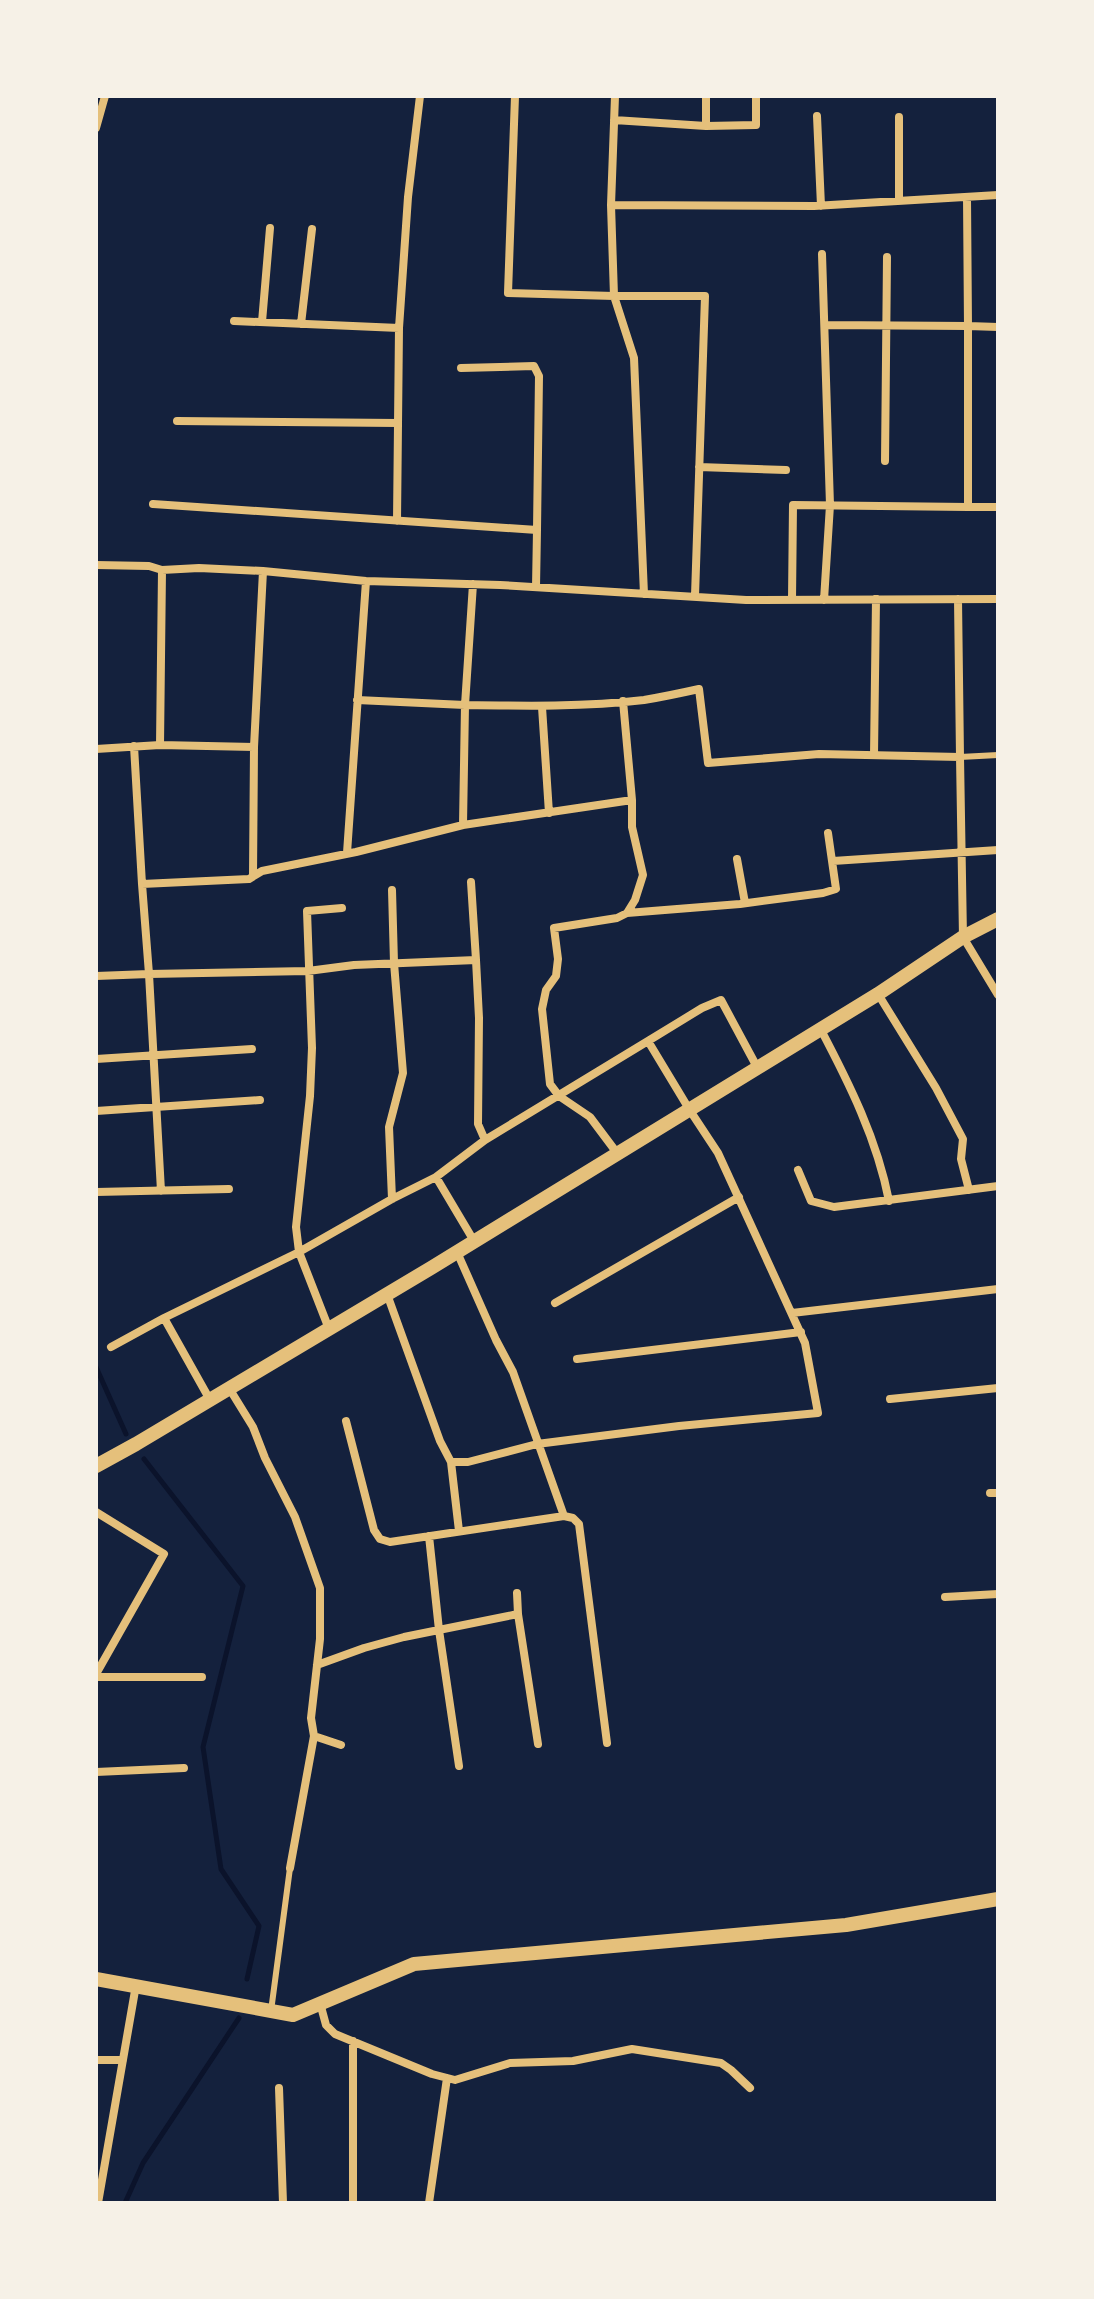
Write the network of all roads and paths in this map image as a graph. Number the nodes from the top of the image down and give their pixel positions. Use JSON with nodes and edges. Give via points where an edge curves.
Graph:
{"nodes":[{"id":1,"x":105,"y":96,"type":"edge"},
{"id":2,"x":420,"y":96,"type":"edge"},
{"id":3,"x":515,"y":96,"type":"edge"},
{"id":4,"x":615,"y":96,"type":"edge"},
{"id":5,"x":706,"y":96,"type":"edge"},
{"id":6,"x":756,"y":96,"type":"edge"},
{"id":7,"x":817,"y":116,"type":"dead end"},
{"id":8,"x":899,"y":117,"type":"dead end"},
{"id":9,"x":614,"y":120,"type":"junction"},
{"id":10,"x":706,"y":126,"type":"junction"},
{"id":11,"x":96,"y":128,"type":"edge"},
{"id":12,"x":998,"y":195,"type":"edge"},
{"id":13,"x":967,"y":197,"type":"junction"},
{"id":14,"x":899,"y":201,"type":"junction"},
{"id":15,"x":611,"y":205,"type":"junction"},
{"id":16,"x":821,"y":206,"type":"junction"},
{"id":17,"x":270,"y":228,"type":"dead end"},
{"id":18,"x":312,"y":229,"type":"dead end"},
{"id":19,"x":822,"y":254,"type":"dead end"},
{"id":20,"x":887,"y":257,"type":"dead end"},
{"id":21,"x":614,"y":296,"type":"junction"},
{"id":22,"x":234,"y":321,"type":"dead end"},
{"id":23,"x":262,"y":322,"type":"junction"},
{"id":24,"x":301,"y":324,"type":"junction"},
{"id":25,"x":825,"y":325,"type":"junction"},
{"id":26,"x":886,"y":326,"type":"junction"},
{"id":27,"x":968,"y":326,"type":"junction"},
{"id":28,"x":998,"y":327,"type":"edge"},
{"id":29,"x":399,"y":328,"type":"junction"},
{"id":30,"x":461,"y":368,"type":"dead end"},
{"id":31,"x":177,"y":421,"type":"dead end"},
{"id":32,"x":398,"y":423,"type":"junction"},
{"id":33,"x":885,"y":461,"type":"dead end"},
{"id":34,"x":699,"y":467,"type":"junction"},
{"id":35,"x":786,"y":470,"type":"dead end"},
{"id":36,"x":153,"y":504,"type":"dead end"},
{"id":37,"x":830,"y":505,"type":"junction"},
{"id":38,"x":968,"y":507,"type":"junction"},
{"id":39,"x":998,"y":507,"type":"edge"},
{"id":40,"x":397,"y":521,"type":"junction"},
{"id":41,"x":537,"y":530,"type":"junction"},
{"id":42,"x":96,"y":565,"type":"edge"},
{"id":43,"x":162,"y":570,"type":"junction"},
{"id":44,"x":263,"y":571,"type":"junction"},
{"id":45,"x":366,"y":581,"type":"junction"},
{"id":46,"x":473,"y":584,"type":"junction"},
{"id":47,"x":536,"y":587,"type":"junction"},
{"id":48,"x":644,"y":594,"type":"junction"},
{"id":49,"x":695,"y":596,"type":"junction"},
{"id":50,"x":876,"y":599,"type":"junction"},
{"id":51,"x":958,"y":599,"type":"junction"},
{"id":52,"x":998,"y":599,"type":"edge"},
{"id":53,"x":792,"y":600,"type":"junction"},
{"id":54,"x":824,"y":600,"type":"junction"},
{"id":55,"x":357,"y":700,"type":"junction"},
{"id":56,"x":623,"y":701,"type":"junction"},
{"id":57,"x":465,"y":705,"type":"junction"},
{"id":58,"x":542,"y":707,"type":"junction"},
{"id":59,"x":160,"y":745,"type":"junction"},
{"id":60,"x":134,"y":746,"type":"junction"},
{"id":61,"x":254,"y":747,"type":"junction"},
{"id":62,"x":96,"y":749,"type":"edge"},
{"id":63,"x":874,"y":755,"type":"junction"},
{"id":64,"x":998,"y":755,"type":"edge"},
{"id":65,"x":960,"y":757,"type":"junction"},
{"id":66,"x":632,"y":800,"type":"junction"},
{"id":67,"x":549,"y":813,"type":"junction"},
{"id":68,"x":463,"y":825,"type":"junction"},
{"id":69,"x":828,"y":833,"type":"dead end"},
{"id":70,"x":998,"y":850,"type":"edge"},
{"id":71,"x":347,"y":853,"type":"junction"},
{"id":72,"x":961,"y":854,"type":"junction"},
{"id":73,"x":737,"y":859,"type":"dead end"},
{"id":74,"x":833,"y":861,"type":"junction"},
{"id":75,"x":253,"y":876,"type":"junction"},
{"id":76,"x":471,"y":882,"type":"dead end"},
{"id":77,"x":142,"y":884,"type":"junction"},
{"id":78,"x":392,"y":890,"type":"dead end"},
{"id":79,"x":745,"y":903,"type":"junction"},
{"id":80,"x":342,"y":908,"type":"dead end"},
{"id":81,"x":627,"y":913,"type":"junction"},
{"id":82,"x":998,"y":919,"type":"edge"},
{"id":83,"x":963,"y":937,"type":"junction"},
{"id":84,"x":476,"y":960,"type":"junction"},
{"id":85,"x":394,"y":963,"type":"junction"},
{"id":86,"x":308,"y":971,"type":"junction"},
{"id":87,"x":149,"y":974,"type":"junction"},
{"id":88,"x":96,"y":976,"type":"edge"},
{"id":89,"x":878,"y":994,"type":"junction"},
{"id":90,"x":998,"y":995,"type":"edge"},
{"id":91,"x":820,"y":1028,"type":"junction"},
{"id":92,"x":648,"y":1041,"type":"junction"},
{"id":93,"x":252,"y":1049,"type":"dead end"},
{"id":94,"x":153,"y":1055,"type":"junction"},
{"id":95,"x":96,"y":1059,"type":"edge"},
{"id":96,"x":757,"y":1067,"type":"junction"},
{"id":97,"x":559,"y":1096,"type":"junction"},
{"id":98,"x":260,"y":1100,"type":"dead end"},
{"id":99,"x":156,"y":1106,"type":"junction"},
{"id":100,"x":689,"y":1109,"type":"junction"},
{"id":101,"x":96,"y":1111,"type":"edge"},
{"id":102,"x":485,"y":1140,"type":"junction"},
{"id":103,"x":617,"y":1153,"type":"junction"},
{"id":104,"x":798,"y":1170,"type":"dead end"},
{"id":105,"x":436,"y":1177,"type":"junction"},
{"id":106,"x":998,"y":1186,"type":"edge"},
{"id":107,"x":229,"y":1189,"type":"dead end"},
{"id":108,"x":969,"y":1190,"type":"junction"},
{"id":109,"x":161,"y":1191,"type":"junction"},
{"id":110,"x":96,"y":1192,"type":"edge"},
{"id":111,"x":739,"y":1197,"type":"junction"},
{"id":112,"x":392,"y":1199,"type":"junction"},
{"id":113,"x":889,"y":1201,"type":"junction"},
{"id":114,"x":474,"y":1241,"type":"junction"},
{"id":115,"x":299,"y":1252,"type":"junction"},
{"id":116,"x":457,"y":1252,"type":"junction"},
{"id":117,"x":998,"y":1289,"type":"edge"},
{"id":118,"x":387,"y":1294,"type":"junction"},
{"id":119,"x":555,"y":1303,"type":"dead end"},
{"id":120,"x":792,"y":1313,"type":"junction"},
{"id":121,"x":164,"y":1318,"type":"junction"},
{"id":122,"x":329,"y":1329,"type":"junction"},
{"id":123,"x":801,"y":1332,"type":"junction"},
{"id":124,"x":111,"y":1347,"type":"dead end"},
{"id":125,"x":577,"y":1359,"type":"dead end"},
{"id":126,"x":229,"y":1388,"type":"junction"},
{"id":127,"x":998,"y":1388,"type":"edge"},
{"id":128,"x":890,"y":1399,"type":"dead end"},
{"id":129,"x":210,"y":1400,"type":"junction"},
{"id":130,"x":346,"y":1421,"type":"dead end"},
{"id":131,"x":537,"y":1444,"type":"junction"},
{"id":132,"x":451,"y":1462,"type":"junction"},
{"id":133,"x":96,"y":1466,"type":"edge"},
{"id":134,"x":96,"y":1512,"type":"edge"},
{"id":135,"x":564,"y":1516,"type":"junction"},
{"id":136,"x":459,"y":1531,"type":"junction"},
{"id":137,"x":429,"y":1536,"type":"junction"},
{"id":138,"x":517,"y":1593,"type":"dead end"},
{"id":139,"x":998,"y":1594,"type":"edge"},
{"id":140,"x":945,"y":1597,"type":"dead end"},
{"id":141,"x":518,"y":1614,"type":"junction"},
{"id":142,"x":439,"y":1630,"type":"junction"},
{"id":143,"x":317,"y":1665,"type":"junction"},
{"id":144,"x":96,"y":1675,"type":"edge"},
{"id":145,"x":202,"y":1677,"type":"dead end"},
{"id":146,"x":314,"y":1736,"type":"junction"},
{"id":147,"x":607,"y":1743,"type":"dead end"},
{"id":148,"x":538,"y":1744,"type":"dead end"},
{"id":149,"x":341,"y":1745,"type":"dead end"},
{"id":150,"x":459,"y":1766,"type":"dead end"},
{"id":151,"x":184,"y":1768,"type":"dead end"},
{"id":152,"x":96,"y":1772,"type":"edge"},
{"id":153,"x":290,"y":1868,"type":"joint"},
{"id":154,"x":998,"y":1899,"type":"edge"},
{"id":155,"x":96,"y":1979,"type":"edge"},
{"id":156,"x":136,"y":1985,"type":"junction"},
{"id":157,"x":320,"y":2003,"type":"junction"},
{"id":158,"x":271,"y":2011,"type":"junction"},
{"id":159,"x":353,"y":2041,"type":"junction"},
{"id":160,"x":96,"y":2060,"type":"edge"},
{"id":161,"x":123,"y":2060,"type":"junction"},
{"id":162,"x":447,"y":2078,"type":"junction"},
{"id":163,"x":279,"y":2088,"type":"dead end"},
{"id":164,"x":750,"y":2088,"type":"dead end"},
{"id":165,"x":98,"y":2203,"type":"edge"},
{"id":166,"x":283,"y":2203,"type":"edge"},
{"id":167,"x":353,"y":2203,"type":"edge"},
{"id":168,"x":429,"y":2203,"type":"edge"}],
"edges":[{"from":1,"to":11,"type":"street"},
{"from":2,"to":29,"type":"street"},
{"from":3,"to":21,"type":"street","via":[[508,293]]},
{"from":4,"to":9,"type":"street"},
{"from":5,"to":10,"type":"street"},
{"from":6,"to":10,"type":"street","via":[[756,125]]},
{"from":7,"to":16,"type":"street"},
{"from":8,"to":14,"type":"street"},
{"from":9,"to":10,"type":"street"},
{"from":9,"to":15,"type":"street"},
{"from":12,"to":13,"type":"street"},
{"from":13,"to":14,"type":"street"},
{"from":13,"to":27,"type":"street"},
{"from":14,"to":16,"type":"street"},
{"from":15,"to":16,"type":"street"},
{"from":15,"to":21,"type":"street"},
{"from":17,"to":23,"type":"street"},
{"from":18,"to":24,"type":"street"},
{"from":19,"to":25,"type":"street"},
{"from":20,"to":26,"type":"street"},
{"from":21,"to":34,"type":"street","via":[[705,296]]},
{"from":21,"to":48,"type":"street","via":[[634,358]]},
{"from":22,"to":23,"type":"street"},
{"from":23,"to":24,"type":"street"},
{"from":24,"to":29,"type":"street"},
{"from":25,"to":26,"type":"street"},
{"from":25,"to":37,"type":"street"},
{"from":26,"to":27,"type":"street"},
{"from":26,"to":33,"type":"street"},
{"from":27,"to":28,"type":"street"},
{"from":27,"to":38,"type":"street"},
{"from":29,"to":32,"type":"street"},
{"from":30,"to":41,"type":"street","via":[[534,366],[539,376]]},
{"from":31,"to":32,"type":"street"},
{"from":32,"to":40,"type":"street"},
{"from":34,"to":35,"type":"street"},
{"from":34,"to":49,"type":"street"},
{"from":36,"to":40,"type":"street"},
{"from":37,"to":38,"type":"street"},
{"from":37,"to":53,"type":"street","via":[[793,505]]},
{"from":37,"to":54,"type":"street"},
{"from":38,"to":39,"type":"street"},
{"from":40,"to":41,"type":"street"},
{"from":41,"to":47,"type":"street"},
{"from":42,"to":43,"type":"street"},
{"from":43,"to":44,"type":"street"},
{"from":43,"to":59,"type":"street"},
{"from":44,"to":45,"type":"street"},
{"from":44,"to":61,"type":"street"},
{"from":45,"to":46,"type":"street"},
{"from":45,"to":55,"type":"street"},
{"from":46,"to":47,"type":"street"},
{"from":46,"to":57,"type":"street"},
{"from":47,"to":48,"type":"street"},
{"from":48,"to":49,"type":"street"},
{"from":49,"to":53,"type":"street"},
{"from":50,"to":51,"type":"street"},
{"from":50,"to":54,"type":"street"},
{"from":50,"to":63,"type":"street"},
{"from":51,"to":52,"type":"street"},
{"from":51,"to":65,"type":"street"},
{"from":53,"to":54,"type":"street"},
{"from":55,"to":57,"type":"street"},
{"from":55,"to":71,"type":"street"},
{"from":56,"to":58,"type":"street"},
{"from":56,"to":63,"type":"street","via":[[699,689],[708,763]]},
{"from":56,"to":66,"type":"street"},
{"from":57,"to":58,"type":"street"},
{"from":57,"to":68,"type":"street"},
{"from":58,"to":67,"type":"street"},
{"from":59,"to":60,"type":"street"},
{"from":59,"to":61,"type":"street"},
{"from":60,"to":62,"type":"street"},
{"from":60,"to":77,"type":"street"},
{"from":61,"to":75,"type":"street"},
{"from":63,"to":65,"type":"street"},
{"from":64,"to":65,"type":"lane"},
{"from":65,"to":72,"type":"street"},
{"from":66,"to":67,"type":"street"},
{"from":66,"to":81,"type":"street","via":[[643,875]]},
{"from":67,"to":68,"type":"street"},
{"from":68,"to":71,"type":"street"},
{"from":69,"to":74,"type":"street"},
{"from":70,"to":72,"type":"street"},
{"from":71,"to":75,"type":"street"},
{"from":72,"to":74,"type":"street"},
{"from":72,"to":83,"type":"street"},
{"from":73,"to":79,"type":"street"},
{"from":74,"to":79,"type":"street","via":[[836,889]]},
{"from":75,"to":77,"type":"street"},
{"from":76,"to":84,"type":"street"},
{"from":77,"to":87,"type":"street"},
{"from":78,"to":85,"type":"street"},
{"from":79,"to":81,"type":"street"},
{"from":80,"to":86,"type":"street","via":[[307,911]]},
{"from":81,"to":97,"type":"street","via":[[554,928],[556,976],[542,1009],[550,1084]]},
{"from":82,"to":83,"type":"street"},
{"from":83,"to":89,"type":"street"},
{"from":83,"to":90,"type":"street"},
{"from":84,"to":85,"type":"street"},
{"from":84,"to":102,"type":"street","via":[[478,1124]]},
{"from":85,"to":86,"type":"street"},
{"from":85,"to":112,"type":"street","via":[[403,1073],[389,1127]]},
{"from":86,"to":87,"type":"street"},
{"from":86,"to":115,"type":"street","via":[[312,1048],[296,1227]]},
{"from":87,"to":88,"type":"street"},
{"from":87,"to":94,"type":"street"},
{"from":89,"to":91,"type":"street"},
{"from":89,"to":108,"type":"street","via":[[963,1139],[961,1159]]},
{"from":91,"to":96,"type":"street"},
{"from":91,"to":113,"type":"street","via":[[870,1134]]},
{"from":92,"to":96,"type":"street","via":[[721,1000]]},
{"from":92,"to":97,"type":"street"},
{"from":92,"to":100,"type":"street"},
{"from":93,"to":94,"type":"street"},
{"from":94,"to":95,"type":"street"},
{"from":94,"to":99,"type":"street"},
{"from":96,"to":100,"type":"street"},
{"from":97,"to":102,"type":"street"},
{"from":97,"to":103,"type":"street","via":[[590,1117]]},
{"from":98,"to":99,"type":"street"},
{"from":99,"to":101,"type":"street"},
{"from":99,"to":109,"type":"street"},
{"from":100,"to":103,"type":"street"},
{"from":100,"to":111,"type":"street"},
{"from":102,"to":105,"type":"street"},
{"from":103,"to":114,"type":"street"},
{"from":104,"to":113,"type":"street","via":[[811,1201],[834,1207]]},
{"from":105,"to":112,"type":"street"},
{"from":105,"to":114,"type":"street"},
{"from":106,"to":108,"type":"street"},
{"from":107,"to":109,"type":"street"},
{"from":108,"to":113,"type":"street"},
{"from":109,"to":110,"type":"street"},
{"from":111,"to":119,"type":"street"},
{"from":111,"to":120,"type":"street"},
{"from":112,"to":115,"type":"street"},
{"from":114,"to":116,"type":"street"},
{"from":115,"to":121,"type":"street"},
{"from":115,"to":122,"type":"street"},
{"from":116,"to":118,"type":"street"},
{"from":116,"to":131,"type":"street","via":[[513,1372]]},
{"from":117,"to":120,"type":"street"},
{"from":118,"to":122,"type":"street"},
{"from":118,"to":132,"type":"street"},
{"from":120,"to":123,"type":"street"},
{"from":121,"to":124,"type":"street"},
{"from":121,"to":129,"type":"street"},
{"from":122,"to":126,"type":"street"},
{"from":123,"to":125,"type":"street"},
{"from":123,"to":131,"type":"street","via":[[818,1413]]},
{"from":126,"to":129,"type":"street"},
{"from":126,"to":143,"type":"street","via":[[295,1517],[320,1588]]},
{"from":127,"to":128,"type":"street"},
{"from":129,"to":133,"type":"street"},
{"from":130,"to":137,"type":"street","via":[[380,1539]]},
{"from":131,"to":132,"type":"street"},
{"from":131,"to":135,"type":"street"},
{"from":132,"to":136,"type":"street"},
{"from":134,"to":144,"type":"street","via":[[164,1554]]},
{"from":135,"to":136,"type":"street"},
{"from":135,"to":147,"type":"street","via":[[579,1524]]},
{"from":136,"to":137,"type":"street"},
{"from":137,"to":142,"type":"street"},
{"from":138,"to":141,"type":"street"},
{"from":139,"to":140,"type":"street"},
{"from":141,"to":142,"type":"street"},
{"from":141,"to":148,"type":"street"},
{"from":142,"to":143,"type":"street"},
{"from":142,"to":150,"type":"street"},
{"from":143,"to":146,"type":"street"},
{"from":144,"to":145,"type":"street"},
{"from":146,"to":149,"type":"street"},
{"from":146,"to":153,"type":"street"},
{"from":151,"to":152,"type":"street"},
{"from":153,"to":158,"type":"lane"},
{"from":154,"to":157,"type":"street","via":[[846,1925],[414,1964]]},
{"from":155,"to":156,"type":"street"},
{"from":156,"to":158,"type":"street"},
{"from":156,"to":161,"type":"street"},
{"from":157,"to":158,"type":"street","via":[[293,2015]]},
{"from":157,"to":159,"type":"street","via":[[326,2025]]},
{"from":159,"to":162,"type":"street"},
{"from":159,"to":167,"type":"street"},
{"from":160,"to":161,"type":"street"},
{"from":161,"to":165,"type":"street"},
{"from":162,"to":164,"type":"street","via":[[510,2063],[573,2061],[632,2049],[721,2063]]},
{"from":162,"to":168,"type":"street"},
{"from":163,"to":166,"type":"street"}]}
